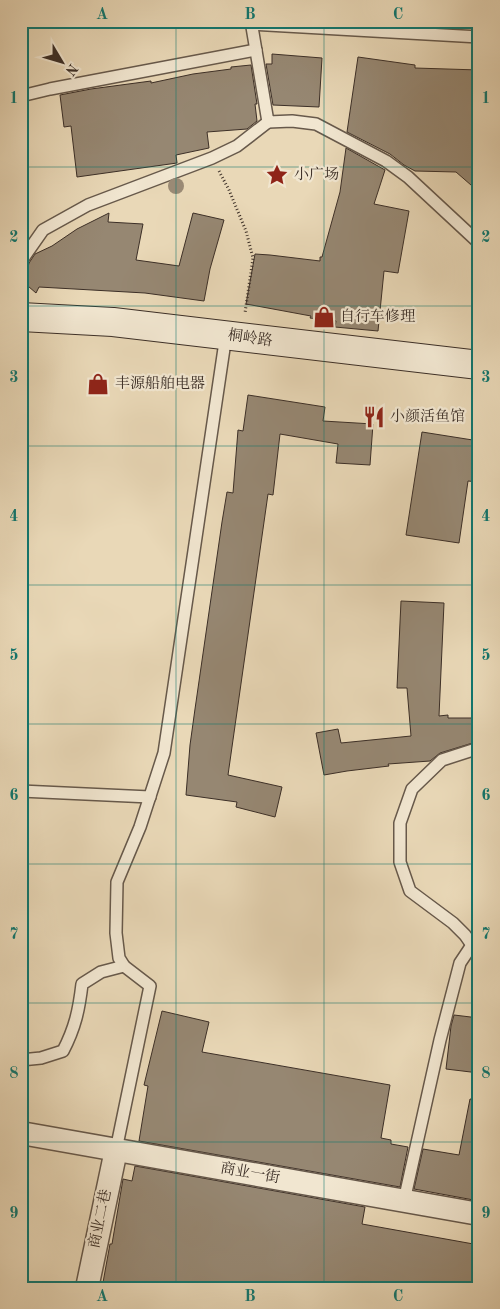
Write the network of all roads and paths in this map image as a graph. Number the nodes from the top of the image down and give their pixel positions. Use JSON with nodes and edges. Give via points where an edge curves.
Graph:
{"nodes":[{"id":1,"x":251,"y":22,"type":"edge"},
{"id":2,"x":479,"y":38,"type":"edge"},
{"id":3,"x":256,"y":50,"type":"junction"},
{"id":4,"x":21,"y":96,"type":"edge"},
{"id":5,"x":268,"y":122,"type":"junction"},
{"id":6,"x":212,"y":158,"type":"junction"},
{"id":7,"x":479,"y":243,"type":"edge"},
{"id":8,"x":21,"y":267,"type":"edge"},
{"id":9,"x":21,"y":317,"type":"edge"},
{"id":10,"x":234,"y":337,"type":"junction"},
{"id":11,"x":479,"y":365,"type":"edge"},
{"id":12,"x":479,"y":748,"type":"edge"},
{"id":13,"x":21,"y":791,"type":"edge"},
{"id":14,"x":150,"y":797,"type":"junction"},
{"id":15,"x":476,"y":944,"type":"edge"},
{"id":16,"x":124,"y":966,"type":"junction"},
{"id":17,"x":21,"y":1060,"type":"edge"},
{"id":18,"x":21,"y":1133,"type":"edge"},
{"id":19,"x":116,"y":1150,"type":"junction"},
{"id":20,"x":404,"y":1201,"type":"junction"},
{"id":21,"x":479,"y":1214,"type":"edge"},
{"id":22,"x":87,"y":1288,"type":"edge"}],
"edges":[{"from":1,"to":2,"type":"lane"},
{"from":1,"to":3,"type":"lane"},
{"from":3,"to":4,"type":"lane"},
{"from":3,"to":5,"type":"lane"},
{"from":5,"to":6,"type":"lane","via":[[237,146]]},
{"from":5,"to":7,"type":"lane","via":[[316,124],[386,161],[408,177]]},
{"from":6,"to":8,"type":"lane","via":[[88,205],[43,230],[22,260]]},
{"from":6,"to":10,"type":"path","via":[[246,231],[253,258]]},
{"from":9,"to":10,"type":"main road","name":"桐岭路","via":[[113,322]]},
{"from":10,"to":11,"type":"main road","name":"桐岭路"},
{"from":10,"to":14,"type":"lane","via":[[164,753]]},
{"from":12,"to":15,"type":"lane","via":[[442,760],[412,789],[400,823],[400,862],[410,891]]},
{"from":13,"to":14,"type":"lane"},
{"from":14,"to":16,"type":"lane","via":[[117,882],[116,933],[119,958]]},
{"from":15,"to":20,"type":"lane","via":[[460,963]]},
{"from":16,"to":17,"type":"lane","via":[[101,972],[82,984],[72,1035],[63,1051]]},
{"from":16,"to":19,"type":"lane","via":[[150,986]]},
{"from":18,"to":19,"type":"street","name":"商业一街"},
{"from":19,"to":20,"type":"street","name":"商业一街"},
{"from":19,"to":22,"type":"street","name":"商业二巷"},
{"from":20,"to":21,"type":"street","name":"商业一街"}]}
